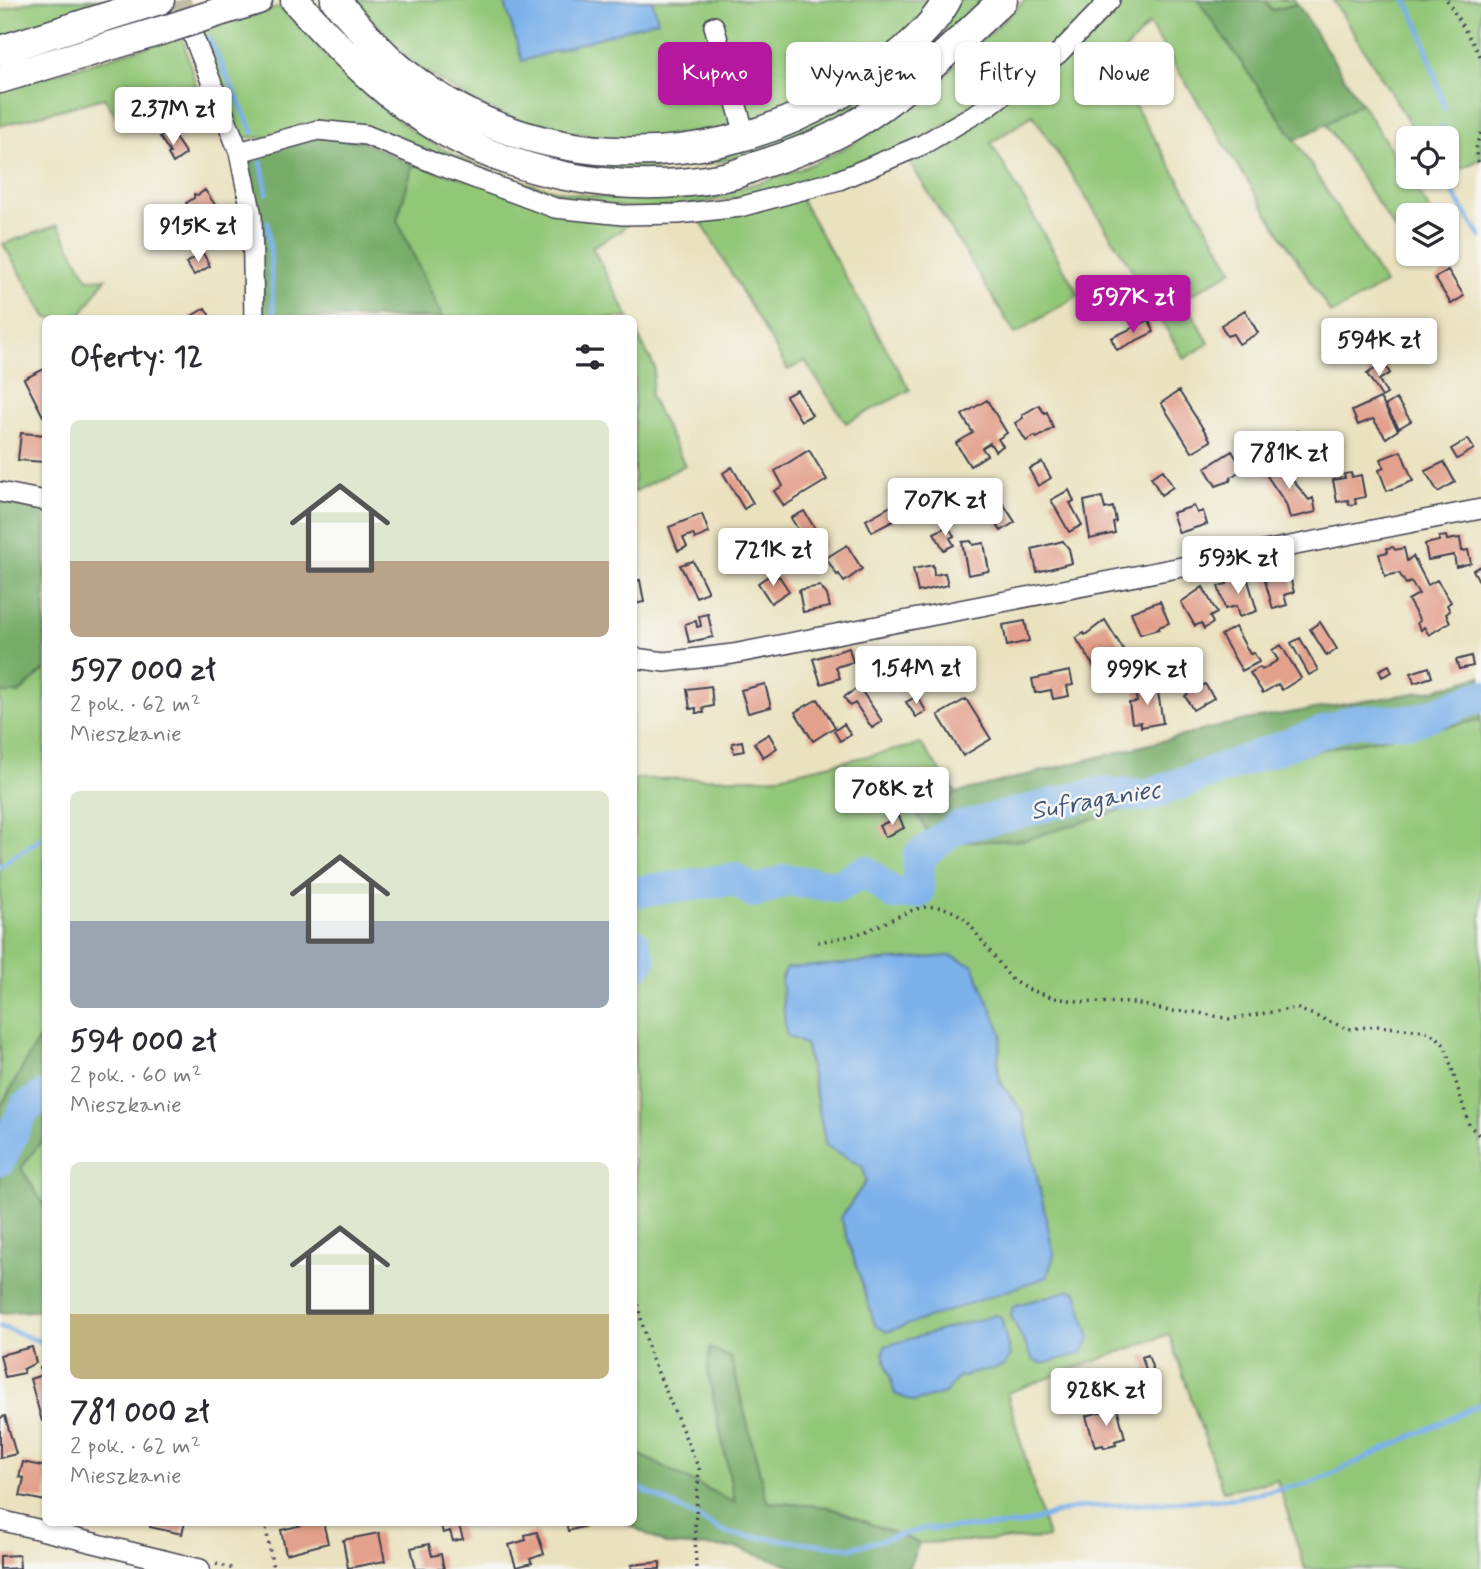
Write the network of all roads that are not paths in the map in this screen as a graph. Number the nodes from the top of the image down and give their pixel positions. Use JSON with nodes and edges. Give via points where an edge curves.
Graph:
{"nodes":[{"id":1,"x":160,"y":0,"type":"edge"},
{"id":2,"x":258,"y":0,"type":"edge"},
{"id":3,"x":947,"y":0,"type":"edge"},
{"id":4,"x":1003,"y":0,"type":"edge"},
{"id":5,"x":1110,"y":0,"type":"edge"},
{"id":6,"x":338,"y":3,"type":"edge"},
{"id":7,"x":304,"y":10,"type":"edge"},
{"id":8,"x":713,"y":26,"type":"dead end"},
{"id":9,"x":181,"y":30,"type":"junction"},
{"id":10,"x":0,"y":50,"type":"edge"},
{"id":11,"x":0,"y":79,"type":"edge"},
{"id":12,"x":746,"y":138,"type":"junction"},
{"id":13,"x":239,"y":152,"type":"junction"},
{"id":14,"x":254,"y":315,"type":"edge"},
{"id":15,"x":0,"y":492,"type":"edge"},
{"id":16,"x":42,"y":500,"type":"edge"},
{"id":17,"x":1481,"y":509,"type":"edge"},
{"id":18,"x":637,"y":658,"type":"edge"},
{"id":19,"x":0,"y":1520,"type":"edge"},
{"id":20,"x":200,"y":1569,"type":"edge"}],
"edges":[{"from":1,"to":10,"type":"highway"},
{"from":2,"to":9,"type":"highway","bridge":true},
{"from":3,"to":12,"type":"highway","via":[[889,62],[798,119]]},
{"from":4,"to":7,"type":"highway","via":[[898,93],[852,126],[726,177],[651,183],[549,174],[458,139],[387,90]]},
{"from":5,"to":13,"type":"street","via":[[1048,61],[987,107],[922,145],[839,180],[740,207],[623,215],[555,208],[366,135],[318,130]]},
{"from":6,"to":12,"type":"highway","via":[[397,66],[469,113],[512,133],[609,152],[660,152]]},
{"from":8,"to":12,"type":"street"},
{"from":9,"to":11,"type":"highway"},
{"from":9,"to":13,"type":"street"},
{"from":13,"to":14,"type":"street","via":[[252,216]]},
{"from":15,"to":16,"type":"street"},
{"from":17,"to":18,"type":"street","via":[[733,654],[665,662]]},
{"from":19,"to":20,"type":"street"}]}
